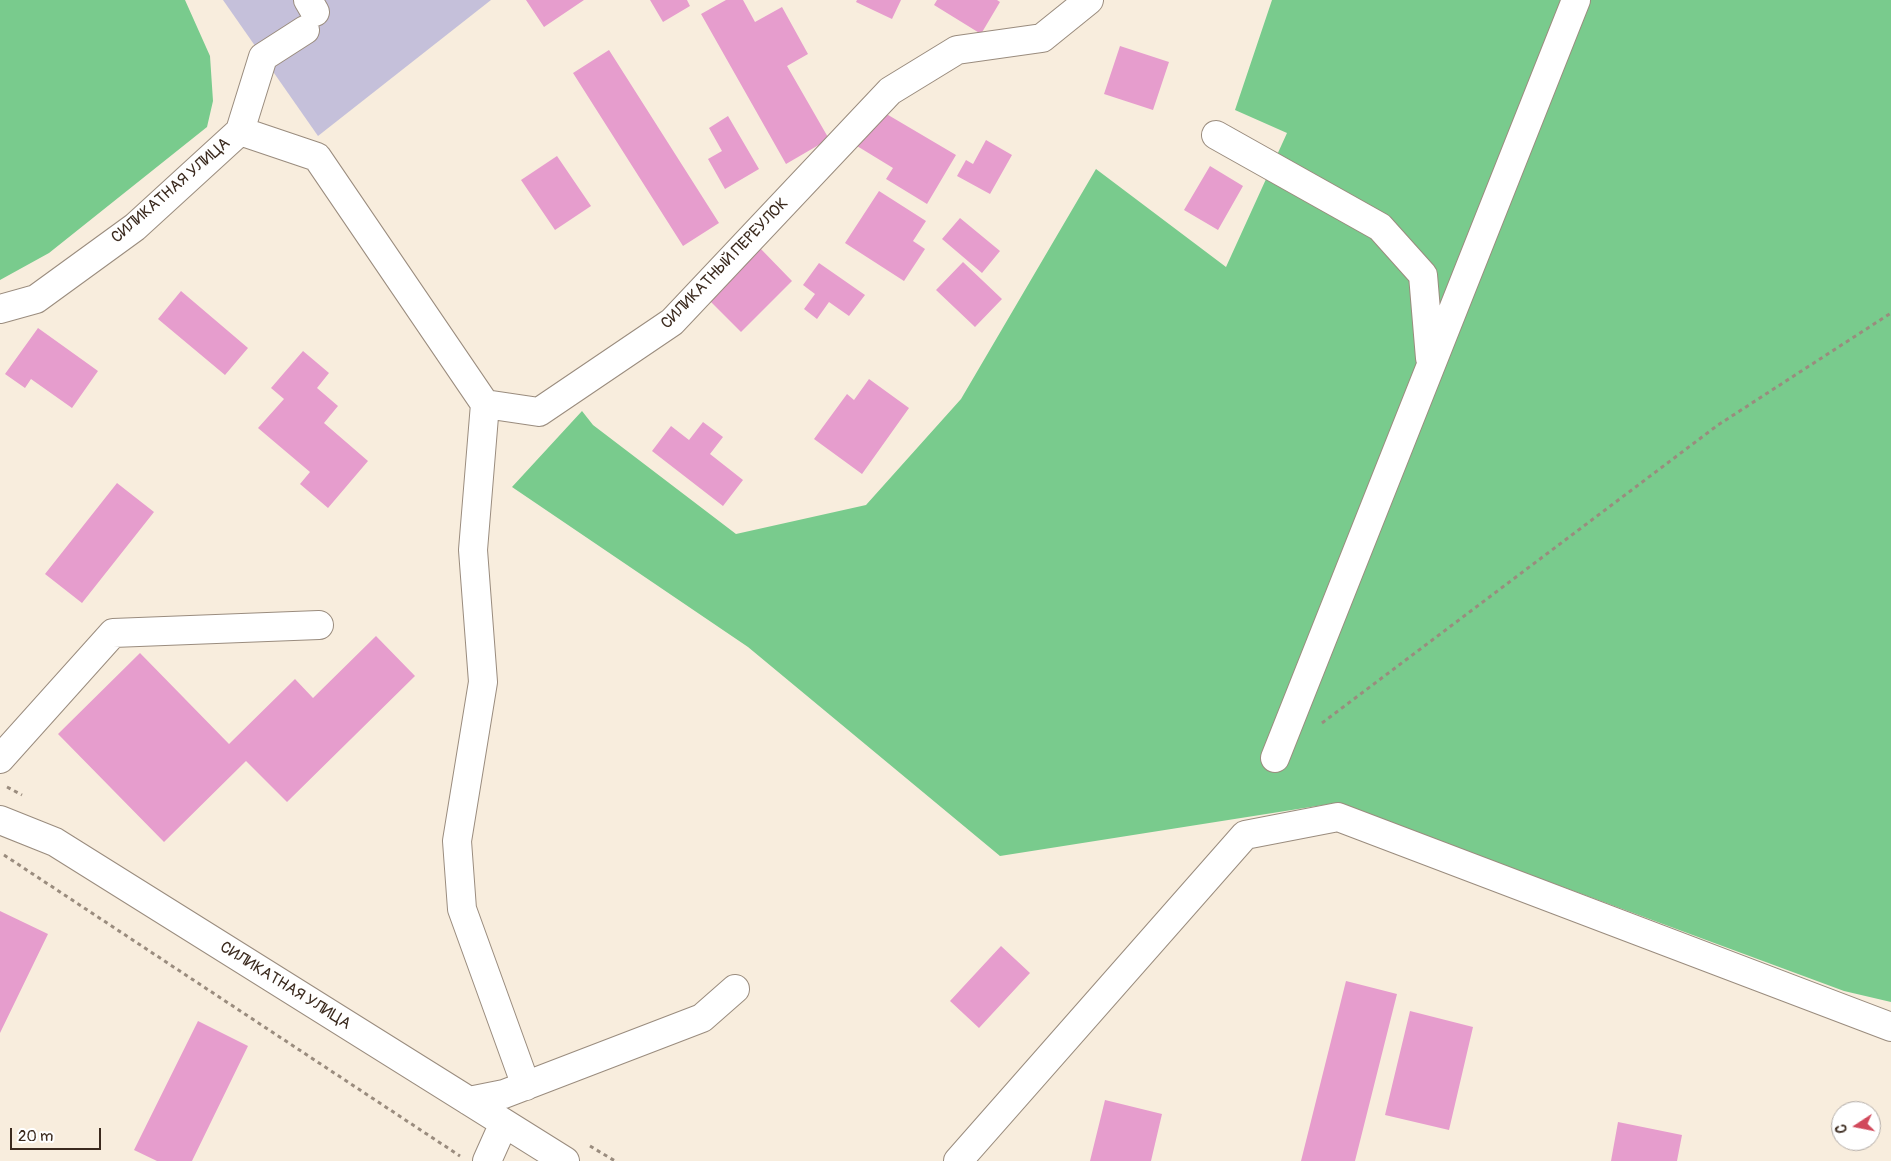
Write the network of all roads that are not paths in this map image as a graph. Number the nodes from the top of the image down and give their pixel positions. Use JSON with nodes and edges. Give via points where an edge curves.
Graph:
{"nodes":[{"id":1,"x":1089,"y":0,"type":"edge"},
{"id":2,"x":1576,"y":0,"type":"edge"},
{"id":3,"x":309,"y":14,"type":"edge"},
{"id":4,"x":240,"y":131,"type":"junction"},
{"id":5,"x":1216,"y":135,"type":"dead end"},
{"id":6,"x":0,"y":309,"type":"edge"},
{"id":7,"x":1431,"y":364,"type":"junction"},
{"id":8,"x":485,"y":404,"type":"junction"},
{"id":9,"x":319,"y":625,"type":"dead end"},
{"id":10,"x":1275,"y":758,"type":"dead end"},
{"id":11,"x":0,"y":759,"type":"edge"},
{"id":12,"x":0,"y":820,"type":"edge"},
{"id":13,"x":735,"y":989,"type":"dead end"},
{"id":14,"x":1891,"y":1026,"type":"edge"},
{"id":15,"x":526,"y":1086,"type":"junction"},
{"id":16,"x":469,"y":1102,"type":"junction"},
{"id":17,"x":504,"y":1123,"type":"junction"},
{"id":18,"x":487,"y":1161,"type":"edge"},
{"id":19,"x":565,"y":1161,"type":"edge"},
{"id":20,"x":958,"y":1161,"type":"edge"}],
"edges":[{"from":1,"to":8,"type":"street","name":"СИЛИКАТНЫЙ ПЕРЕУЛОК","via":[[1042,38],[957,50],[890,91],[672,322],[539,412]]},
{"from":2,"to":7,"type":"street"},
{"from":3,"to":4,"type":"street","via":[[263,57]]},
{"from":4,"to":6,"type":"street","name":"СИЛИКАТНАЯ УЛИЦА","via":[[127,232],[36,299]]},
{"from":4,"to":8,"type":"street","via":[[317,158]]},
{"from":5,"to":7,"type":"street","via":[[1380,227],[1423,275]]},
{"from":7,"to":10,"type":"street"},
{"from":8,"to":15,"type":"street","via":[[473,550],[483,682],[457,841],[462,909]]},
{"from":9,"to":11,"type":"street","via":[[113,633]]},
{"from":12,"to":16,"type":"street","name":"СИЛИКАТНАЯ УЛИЦА","via":[[55,842]]},
{"from":13,"to":15,"type":"street","via":[[702,1018]]},
{"from":14,"to":20,"type":"street","via":[[1338,817],[1245,835]]},
{"from":15,"to":16,"type":"street"},
{"from":16,"to":17,"type":"street","name":"СИЛИКАТНАЯ УЛИЦА"},
{"from":17,"to":18,"type":"street"},
{"from":17,"to":19,"type":"street","name":"СИЛИКАТНАЯ УЛИЦА"}]}
